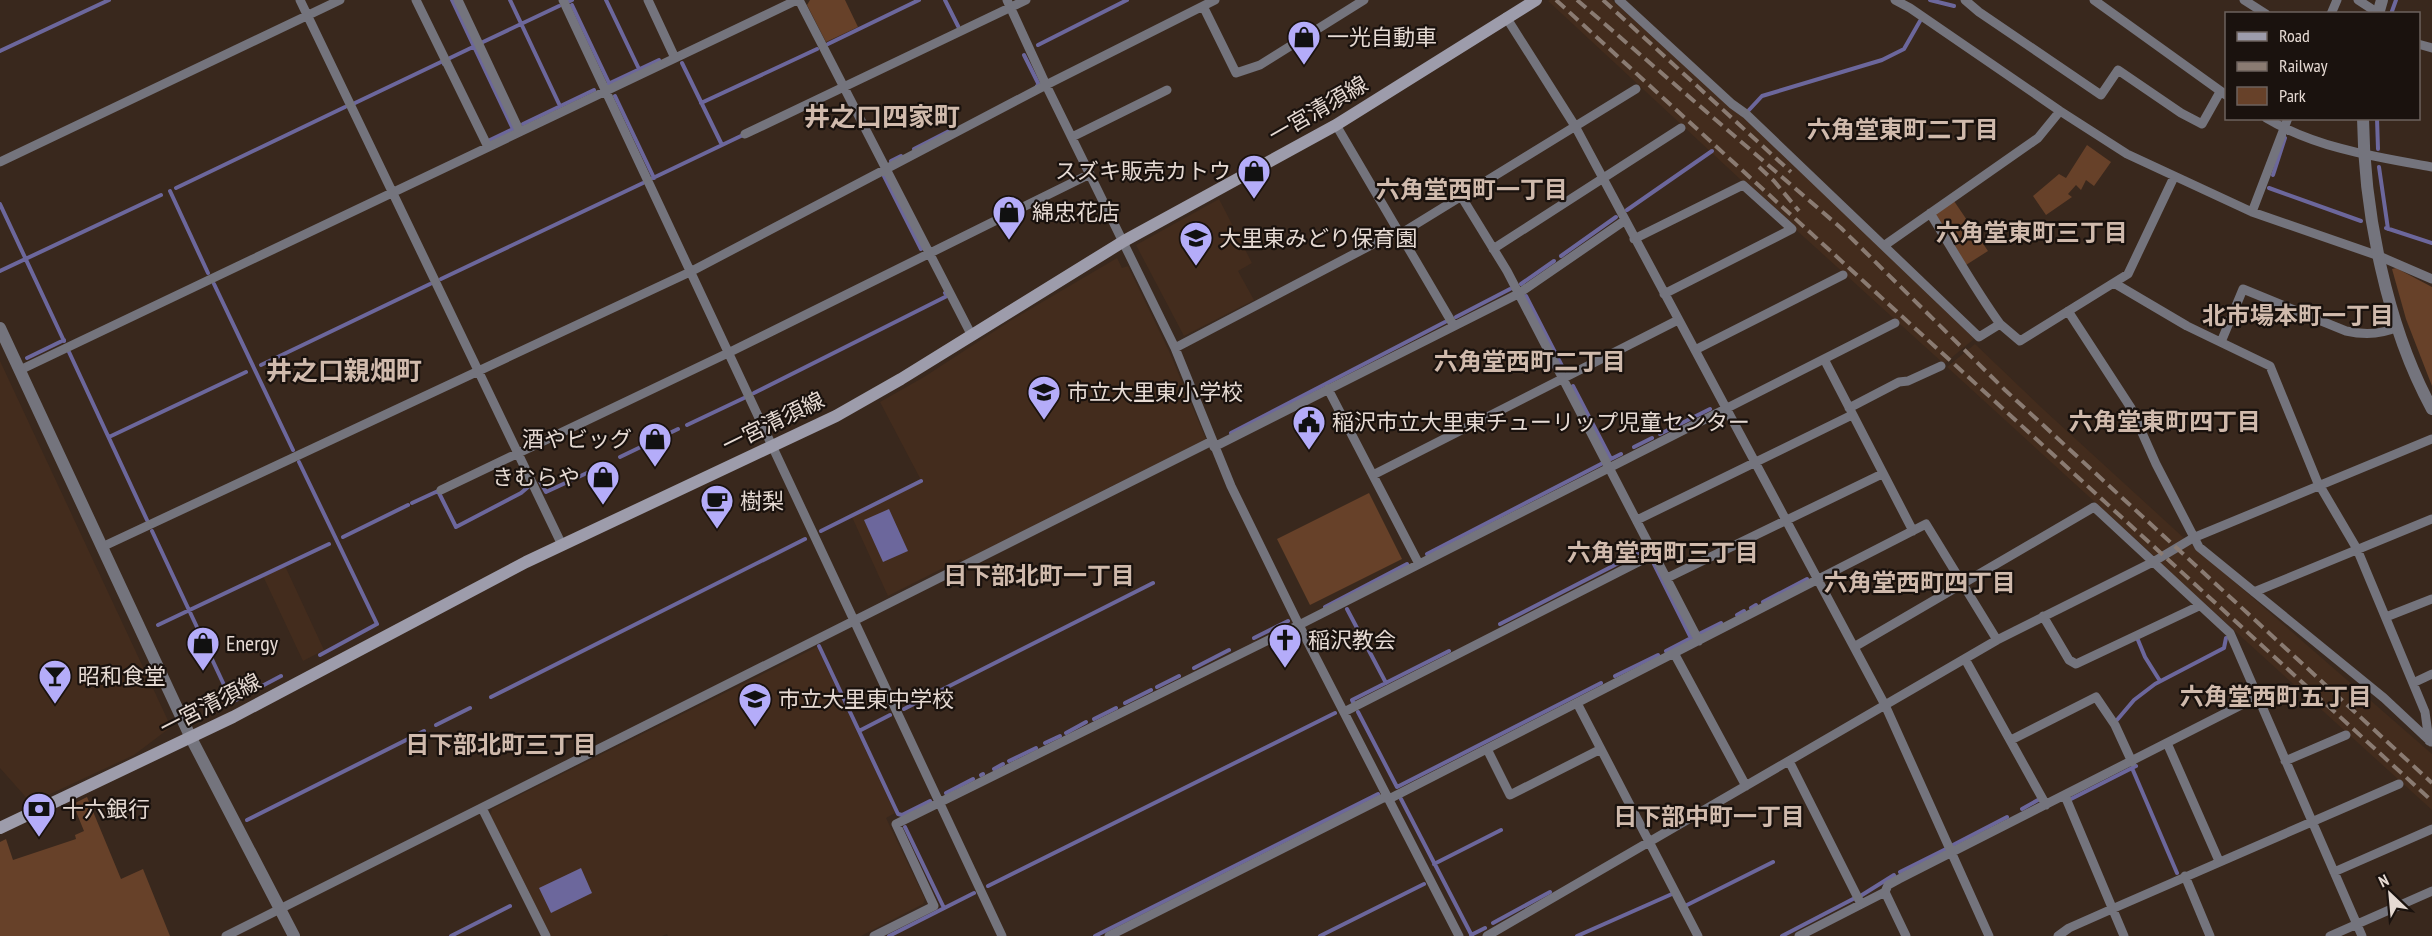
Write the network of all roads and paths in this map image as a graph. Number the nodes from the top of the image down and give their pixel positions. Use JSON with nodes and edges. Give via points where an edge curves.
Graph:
{"nodes":[{"id":1,"x":300,"y":0,"type":"edge"},
{"id":2,"x":340,"y":0,"type":"edge"},
{"id":3,"x":416,"y":0,"type":"edge"},
{"id":4,"x":458,"y":0,"type":"edge"},
{"id":5,"x":563,"y":0,"type":"edge"},
{"id":6,"x":648,"y":0,"type":"edge"},
{"id":7,"x":798,"y":0,"type":"edge"},
{"id":8,"x":1026,"y":0,"type":"edge"},
{"id":9,"x":1215,"y":0,"type":"edge"},
{"id":10,"x":1364,"y":0,"type":"edge"},
{"id":11,"x":1619,"y":0,"type":"edge"},
{"id":12,"x":1895,"y":0,"type":"edge"},
{"id":13,"x":1965,"y":0,"type":"edge"},
{"id":14,"x":2094,"y":0,"type":"edge"},
{"id":15,"x":2244,"y":0,"type":"edge"},
{"id":16,"x":2358,"y":0,"type":"edge"},
{"id":17,"x":1534,"y":1,"type":"edge"},
{"id":18,"x":1009,"y":4,"type":"edge"},
{"id":19,"x":1203,"y":6,"type":"junction"},
{"id":20,"x":2263,"y":12,"type":"edge"},
{"id":21,"x":2376,"y":12,"type":"edge"},
{"id":22,"x":307,"y":15,"type":"junction"},
{"id":23,"x":1506,"y":17,"type":"junction"},
{"id":24,"x":675,"y":58,"type":"junction"},
{"id":25,"x":1046,"y":85,"type":"junction"},
{"id":26,"x":844,"y":87,"type":"junction"},
{"id":27,"x":1636,"y":88,"type":"dead end"},
{"id":28,"x":1167,"y":90,"type":"dead end"},
{"id":29,"x":606,"y":91,"type":"junction"},
{"id":30,"x":2223,"y":94,"type":"edge"},
{"id":31,"x":2060,"y":111,"type":"junction"},
{"id":32,"x":2269,"y":120,"type":"edge"},
{"id":33,"x":2287,"y":120,"type":"edge"},
{"id":34,"x":2364,"y":120,"type":"edge"},
{"id":35,"x":1336,"y":125,"type":"junction"},
{"id":36,"x":1575,"y":126,"type":"junction"},
{"id":37,"x":1681,"y":128,"type":"dead end"},
{"id":38,"x":2284,"y":129,"type":"junction"},
{"id":39,"x":520,"y":132,"type":"junction"},
{"id":40,"x":745,"y":134,"type":"dead end"},
{"id":41,"x":1072,"y":137,"type":"junction"},
{"id":42,"x":488,"y":147,"type":"junction"},
{"id":43,"x":2366,"y":156,"type":"junction"},
{"id":44,"x":0,"y":162,"type":"edge"},
{"id":45,"x":2432,"y":167,"type":"edge"},
{"id":46,"x":886,"y":169,"type":"junction"},
{"id":47,"x":1090,"y":174,"type":"junction"},
{"id":48,"x":2174,"y":177,"type":"junction"},
{"id":49,"x":1603,"y":179,"type":"junction"},
{"id":50,"x":393,"y":192,"type":"junction"},
{"id":51,"x":1461,"y":196,"type":"junction"},
{"id":52,"x":2252,"y":212,"type":"junction"},
{"id":53,"x":1930,"y":213,"type":"junction"},
{"id":54,"x":1624,"y":220,"type":"junction"},
{"id":55,"x":1399,"y":232,"type":"junction"},
{"id":56,"x":1634,"y":239,"type":"junction"},
{"id":57,"x":1124,"y":241,"type":"junction"},
{"id":58,"x":1885,"y":245,"type":"junction"},
{"id":59,"x":1493,"y":249,"type":"junction"},
{"id":60,"x":930,"y":253,"type":"junction"},
{"id":61,"x":2379,"y":256,"type":"junction"},
{"id":62,"x":690,"y":272,"type":"junction"},
{"id":63,"x":1843,"y":275,"type":"dead end"},
{"id":64,"x":2430,"y":277,"type":"edge"},
{"id":65,"x":2114,"y":283,"type":"junction"},
{"id":66,"x":1518,"y":294,"type":"junction"},
{"id":67,"x":1664,"y":294,"type":"junction"},
{"id":68,"x":2068,"y":311,"type":"junction"},
{"id":69,"x":1678,"y":320,"type":"junction"},
{"id":70,"x":1895,"y":322,"type":"dead end"},
{"id":71,"x":2000,"y":324,"type":"junction"},
{"id":72,"x":1454,"y":326,"type":"junction"},
{"id":73,"x":2398,"y":327,"type":"junction"},
{"id":74,"x":0,"y":328,"type":"edge"},
{"id":75,"x":971,"y":334,"type":"junction"},
{"id":76,"x":2221,"y":342,"type":"junction"},
{"id":77,"x":1174,"y":348,"type":"junction"},
{"id":78,"x":1695,"y":350,"type":"junction"},
{"id":79,"x":728,"y":353,"type":"junction"},
{"id":80,"x":1824,"y":359,"type":"junction"},
{"id":81,"x":1941,"y":366,"type":"dead end"},
{"id":82,"x":20,"y":370,"type":"junction"},
{"id":83,"x":478,"y":371,"type":"junction"},
{"id":84,"x":1563,"y":378,"type":"junction"},
{"id":85,"x":1328,"y":389,"type":"junction"},
{"id":86,"x":1726,"y":408,"type":"junction"},
{"id":87,"x":2432,"y":410,"type":"edge"},
{"id":88,"x":1851,"y":411,"type":"junction"},
{"id":89,"x":2432,"y":439,"type":"edge"},
{"id":90,"x":1213,"y":444,"type":"junction"},
{"id":91,"x":771,"y":447,"type":"junction"},
{"id":92,"x":518,"y":453,"type":"junction"},
{"id":93,"x":1755,"y":462,"type":"junction"},
{"id":94,"x":1610,"y":467,"type":"junction"},
{"id":95,"x":1882,"y":474,"type":"junction"},
{"id":96,"x":1373,"y":475,"type":"junction"},
{"id":97,"x":2320,"y":486,"type":"junction"},
{"id":98,"x":441,"y":490,"type":"dead end"},
{"id":99,"x":2432,"y":519,"type":"edge"},
{"id":100,"x":1637,"y":520,"type":"junction"},
{"id":101,"x":1786,"y":520,"type":"junction"},
{"id":102,"x":1913,"y":531,"type":"junction"},
{"id":103,"x":2193,"y":538,"type":"junction"},
{"id":104,"x":562,"y":545,"type":"junction"},
{"id":105,"x":102,"y":547,"type":"junction"},
{"id":106,"x":2358,"y":549,"type":"junction"},
{"id":107,"x":1654,"y":554,"type":"junction"},
{"id":108,"x":2152,"y":562,"type":"junction"},
{"id":109,"x":1419,"y":564,"type":"junction"},
{"id":110,"x":1667,"y":578,"type":"junction"},
{"id":111,"x":1818,"y":580,"type":"junction"},
{"id":112,"x":1962,"y":584,"type":"junction"},
{"id":113,"x":2254,"y":592,"type":"junction"},
{"id":114,"x":2432,"y":599,"type":"edge"},
{"id":115,"x":2199,"y":606,"type":"junction"},
{"id":116,"x":2043,"y":616,"type":"junction"},
{"id":117,"x":2386,"y":617,"type":"junction"},
{"id":118,"x":854,"y":622,"type":"junction"},
{"id":119,"x":1299,"y":625,"type":"junction"},
{"id":120,"x":1997,"y":640,"type":"junction"},
{"id":121,"x":1699,"y":641,"type":"junction"},
{"id":122,"x":1854,"y":647,"type":"junction"},
{"id":123,"x":1674,"y":653,"type":"junction"},
{"id":124,"x":1965,"y":659,"type":"junction"},
{"id":125,"x":2432,"y":674,"type":"edge"},
{"id":126,"x":2413,"y":683,"type":"junction"},
{"id":127,"x":2257,"y":697,"type":"junction"},
{"id":128,"x":1577,"y":703,"type":"junction"},
{"id":129,"x":1885,"y":705,"type":"junction"},
{"id":130,"x":1344,"y":712,"type":"junction"},
{"id":131,"x":2346,"y":735,"type":"dead end"},
{"id":132,"x":191,"y":738,"type":"junction"},
{"id":133,"x":2011,"y":740,"type":"junction"},
{"id":134,"x":2431,"y":742,"type":"edge"},
{"id":135,"x":2167,"y":743,"type":"junction"},
{"id":136,"x":1487,"y":749,"type":"junction"},
{"id":137,"x":1601,"y":749,"type":"junction"},
{"id":138,"x":1789,"y":761,"type":"junction"},
{"id":139,"x":2285,"y":761,"type":"junction"},
{"id":140,"x":2132,"y":762,"type":"junction"},
{"id":141,"x":2399,"y":784,"type":"dead end"},
{"id":142,"x":1746,"y":786,"type":"junction"},
{"id":143,"x":2065,"y":796,"type":"junction"},
{"id":144,"x":1388,"y":798,"type":"junction"},
{"id":145,"x":940,"y":803,"type":"junction"},
{"id":146,"x":2046,"y":806,"type":"junction"},
{"id":147,"x":482,"y":808,"type":"junction"},
{"id":148,"x":2311,"y":821,"type":"junction"},
{"id":149,"x":0,"y":828,"type":"edge"},
{"id":150,"x":2432,"y":829,"type":"edge"},
{"id":151,"x":1650,"y":842,"type":"junction"},
{"id":152,"x":1952,"y":853,"type":"junction"},
{"id":153,"x":2219,"y":861,"type":"junction"},
{"id":154,"x":2334,"y":872,"type":"junction"},
{"id":155,"x":2185,"y":876,"type":"junction"},
{"id":156,"x":1885,"y":891,"type":"junction"},
{"id":157,"x":2432,"y":891,"type":"edge"},
{"id":158,"x":1861,"y":904,"type":"junction"},
{"id":159,"x":280,"y":909,"type":"junction"},
{"id":160,"x":2112,"y":909,"type":"junction"},
{"id":161,"x":2356,"y":924,"type":"junction"},
{"id":162,"x":226,"y":936,"type":"edge"},
{"id":163,"x":294,"y":936,"type":"edge"},
{"id":164,"x":546,"y":936,"type":"edge"},
{"id":165,"x":874,"y":936,"type":"edge"},
{"id":166,"x":1002,"y":936,"type":"edge"},
{"id":167,"x":1109,"y":936,"type":"edge"},
{"id":168,"x":1459,"y":936,"type":"edge"},
{"id":169,"x":1487,"y":936,"type":"edge"},
{"id":170,"x":1698,"y":936,"type":"edge"},
{"id":171,"x":1799,"y":936,"type":"edge"},
{"id":172,"x":1906,"y":936,"type":"edge"},
{"id":173,"x":1989,"y":936,"type":"edge"},
{"id":174,"x":2058,"y":936,"type":"edge"},
{"id":175,"x":2124,"y":936,"type":"edge"},
{"id":176,"x":2210,"y":936,"type":"edge"},
{"id":177,"x":2330,"y":936,"type":"edge"},
{"id":178,"x":2362,"y":936,"type":"edge"}],
"edges":[{"from":1,"to":22,"type":"street"},
{"from":2,"to":22,"type":"street"},
{"from":3,"to":42,"type":"street"},
{"from":4,"to":39,"type":"street"},
{"from":5,"to":29,"type":"street"},
{"from":6,"to":24,"type":"street"},
{"from":7,"to":24,"type":"street"},
{"from":7,"to":26,"type":"street"},
{"from":8,"to":18,"type":"street"},
{"from":9,"to":19,"type":"street"},
{"from":10,"to":19,"type":"street","via":[[1260,65],[1236,73]]},
{"from":11,"to":58,"type":"street"},
{"from":12,"to":31,"type":"street"},
{"from":13,"to":30,"type":"street","via":[[2101,95],[2118,70],[2202,124]]},
{"from":14,"to":30,"type":"street"},
{"from":15,"to":20,"type":"street"},
{"from":16,"to":21,"type":"street"},
{"from":17,"to":23,"type":"main road","name":"一宮清須線"},
{"from":18,"to":25,"type":"street"},
{"from":18,"to":26,"type":"street"},
{"from":19,"to":25,"type":"street"},
{"from":22,"to":44,"type":"street"},
{"from":22,"to":50,"type":"street"},
{"from":23,"to":35,"type":"main road","name":"一宮清須線"},
{"from":23,"to":36,"type":"street"},
{"from":24,"to":29,"type":"street"},
{"from":25,"to":41,"type":"street"},
{"from":25,"to":46,"type":"street"},
{"from":26,"to":40,"type":"street"},
{"from":26,"to":46,"type":"street"},
{"from":27,"to":36,"type":"street"},
{"from":28,"to":41,"type":"street"},
{"from":29,"to":39,"type":"street"},
{"from":29,"to":62,"type":"street"},
{"from":31,"to":48,"type":"street","via":[[2127,154]]},
{"from":31,"to":53,"type":"street","via":[[2038,138]]},
{"from":32,"to":38,"type":"street"},
{"from":33,"to":38,"type":"street"},
{"from":34,"to":43,"type":"street"},
{"from":35,"to":55,"type":"street"},
{"from":35,"to":57,"type":"main road","name":"一宮清須線"},
{"from":36,"to":49,"type":"street"},
{"from":36,"to":51,"type":"street"},
{"from":37,"to":49,"type":"street"},
{"from":38,"to":43,"type":"street"},
{"from":38,"to":52,"type":"street"},
{"from":39,"to":42,"type":"street"},
{"from":41,"to":47,"type":"street"},
{"from":42,"to":50,"type":"street"},
{"from":43,"to":45,"type":"street"},
{"from":43,"to":61,"type":"street"},
{"from":46,"to":60,"type":"street"},
{"from":46,"to":62,"type":"street"},
{"from":47,"to":57,"type":"street"},
{"from":47,"to":60,"type":"street"},
{"from":48,"to":52,"type":"street"},
{"from":48,"to":65,"type":"street","via":[[2128,274]]},
{"from":49,"to":54,"type":"street"},
{"from":49,"to":59,"type":"street"},
{"from":50,"to":82,"type":"street"},
{"from":50,"to":83,"type":"street"},
{"from":51,"to":55,"type":"street"},
{"from":51,"to":59,"type":"street"},
{"from":52,"to":61,"type":"street"},
{"from":53,"to":58,"type":"street"},
{"from":53,"to":71,"type":"street"},
{"from":54,"to":56,"type":"street"},
{"from":54,"to":66,"type":"street"},
{"from":55,"to":72,"type":"street"},
{"from":55,"to":77,"type":"street"},
{"from":56,"to":67,"type":"street"},
{"from":56,"to":67,"type":"street","via":[[1743,185],[1792,229]]},
{"from":57,"to":75,"type":"main road","name":"一宮清須線"},
{"from":57,"to":77,"type":"street"},
{"from":58,"to":71,"type":"street","via":[[1979,337]]},
{"from":59,"to":66,"type":"street"},
{"from":60,"to":75,"type":"street"},
{"from":60,"to":79,"type":"street"},
{"from":61,"to":64,"type":"street"},
{"from":61,"to":73,"type":"street"},
{"from":62,"to":79,"type":"street"},
{"from":62,"to":83,"type":"street"},
{"from":63,"to":78,"type":"street"},
{"from":65,"to":68,"type":"street"},
{"from":65,"to":76,"type":"street"},
{"from":66,"to":72,"type":"street"},
{"from":66,"to":84,"type":"street"},
{"from":67,"to":69,"type":"street"},
{"from":68,"to":71,"type":"street","via":[[2020,341]]},
{"from":68,"to":103,"type":"street","via":[[2131,408]]},
{"from":69,"to":78,"type":"street"},
{"from":69,"to":84,"type":"street"},
{"from":70,"to":80,"type":"street"},
{"from":72,"to":85,"type":"street"},
{"from":73,"to":76,"type":"street","via":[[2383,334],[2346,331],[2243,289]]},
{"from":73,"to":87,"type":"street"},
{"from":74,"to":82,"type":"street"},
{"from":75,"to":91,"type":"main road","name":"一宮清須線","via":[[836,416]]},
{"from":76,"to":97,"type":"street","via":[[2270,366]]},
{"from":77,"to":90,"type":"street"},
{"from":78,"to":86,"type":"street"},
{"from":79,"to":91,"type":"street"},
{"from":79,"to":92,"type":"street"},
{"from":80,"to":86,"type":"street"},
{"from":80,"to":88,"type":"street"},
{"from":81,"to":88,"type":"street","via":[[1899,382]]},
{"from":82,"to":105,"type":"street"},
{"from":83,"to":92,"type":"street"},
{"from":83,"to":105,"type":"street"},
{"from":84,"to":94,"type":"street"},
{"from":84,"to":96,"type":"street"},
{"from":85,"to":90,"type":"street"},
{"from":85,"to":96,"type":"street"},
{"from":86,"to":93,"type":"street"},
{"from":86,"to":94,"type":"street"},
{"from":88,"to":93,"type":"street"},
{"from":88,"to":95,"type":"street"},
{"from":89,"to":97,"type":"street"},
{"from":90,"to":118,"type":"street"},
{"from":90,"to":119,"type":"street"},
{"from":91,"to":104,"type":"main road","name":"一宮清須線"},
{"from":91,"to":118,"type":"street"},
{"from":92,"to":98,"type":"street"},
{"from":92,"to":104,"type":"street"},
{"from":93,"to":100,"type":"street"},
{"from":93,"to":101,"type":"street"},
{"from":94,"to":100,"type":"street"},
{"from":94,"to":109,"type":"street"},
{"from":95,"to":101,"type":"street"},
{"from":95,"to":102,"type":"street"},
{"from":96,"to":109,"type":"street"},
{"from":97,"to":103,"type":"street"},
{"from":97,"to":106,"type":"street"},
{"from":99,"to":106,"type":"street"},
{"from":100,"to":107,"type":"street"},
{"from":101,"to":110,"type":"street"},
{"from":101,"to":111,"type":"street"},
{"from":102,"to":111,"type":"street"},
{"from":102,"to":112,"type":"street","via":[[1926,524]]},
{"from":103,"to":108,"type":"street"},
{"from":103,"to":113,"type":"street"},
{"from":104,"to":132,"type":"main road","name":"一宮清須線"},
{"from":105,"to":132,"type":"street"},
{"from":106,"to":113,"type":"street"},
{"from":106,"to":117,"type":"street"},
{"from":107,"to":110,"type":"street"},
{"from":107,"to":130,"type":"street"},
{"from":108,"to":112,"type":"street","via":[[2094,507]]},
{"from":108,"to":115,"type":"street"},
{"from":108,"to":116,"type":"street"},
{"from":109,"to":119,"type":"street"},
{"from":110,"to":121,"type":"street"},
{"from":111,"to":121,"type":"street"},
{"from":111,"to":122,"type":"street"},
{"from":112,"to":120,"type":"street"},
{"from":112,"to":122,"type":"street"},
{"from":113,"to":134,"type":"street","via":[[2384,698]]},
{"from":114,"to":117,"type":"street"},
{"from":115,"to":116,"type":"street","via":[[2076,664],[2069,660]]},
{"from":115,"to":127,"type":"street","via":[[2230,633]]},
{"from":116,"to":120,"type":"street"},
{"from":117,"to":126,"type":"street"},
{"from":118,"to":145,"type":"street"},
{"from":118,"to":147,"type":"street"},
{"from":119,"to":130,"type":"street"},
{"from":119,"to":145,"type":"street"},
{"from":120,"to":124,"type":"street"},
{"from":121,"to":123,"type":"street"},
{"from":122,"to":129,"type":"street"},
{"from":123,"to":128,"type":"street"},
{"from":123,"to":142,"type":"street"},
{"from":124,"to":129,"type":"street"},
{"from":124,"to":133,"type":"street"},
{"from":125,"to":126,"type":"street"},
{"from":126,"to":134,"type":"street","via":[[2425,712]]},
{"from":127,"to":135,"type":"street"},
{"from":127,"to":139,"type":"street"},
{"from":128,"to":136,"type":"street"},
{"from":128,"to":137,"type":"street"},
{"from":129,"to":138,"type":"street"},
{"from":129,"to":152,"type":"street"},
{"from":130,"to":144,"type":"street"},
{"from":131,"to":139,"type":"street"},
{"from":132,"to":149,"type":"main road","name":"一宮清須線"},
{"from":132,"to":159,"type":"street"},
{"from":133,"to":140,"type":"street","via":[[2096,697],[2115,725]]},
{"from":133,"to":146,"type":"street"},
{"from":135,"to":140,"type":"street"},
{"from":135,"to":153,"type":"street"},
{"from":136,"to":137,"type":"street","via":[[1510,795]]},
{"from":136,"to":144,"type":"street"},
{"from":137,"to":151,"type":"street"},
{"from":138,"to":142,"type":"street"},
{"from":138,"to":158,"type":"street"},
{"from":139,"to":148,"type":"street"},
{"from":140,"to":143,"type":"street"},
{"from":141,"to":148,"type":"street"},
{"from":142,"to":151,"type":"street"},
{"from":143,"to":146,"type":"street"},
{"from":143,"to":160,"type":"street"},
{"from":144,"to":167,"type":"street"},
{"from":144,"to":168,"type":"street"},
{"from":145,"to":165,"type":"street","via":[[896,824],[934,906]]},
{"from":145,"to":166,"type":"street"},
{"from":146,"to":152,"type":"street"},
{"from":147,"to":159,"type":"street"},
{"from":147,"to":164,"type":"street"},
{"from":148,"to":153,"type":"street"},
{"from":148,"to":154,"type":"street"},
{"from":150,"to":154,"type":"street"},
{"from":151,"to":169,"type":"street"},
{"from":151,"to":170,"type":"street"},
{"from":152,"to":156,"type":"street","via":[[1888,885]]},
{"from":152,"to":173,"type":"street"},
{"from":153,"to":155,"type":"street"},
{"from":154,"to":161,"type":"street"},
{"from":155,"to":160,"type":"street"},
{"from":155,"to":176,"type":"street"},
{"from":156,"to":158,"type":"street"},
{"from":156,"to":172,"type":"street"},
{"from":157,"to":161,"type":"street"},
{"from":158,"to":171,"type":"street"},
{"from":159,"to":162,"type":"street"},
{"from":159,"to":163,"type":"street"},
{"from":160,"to":174,"type":"street"},
{"from":160,"to":175,"type":"street"},
{"from":161,"to":177,"type":"street"},
{"from":161,"to":178,"type":"street"}]}
